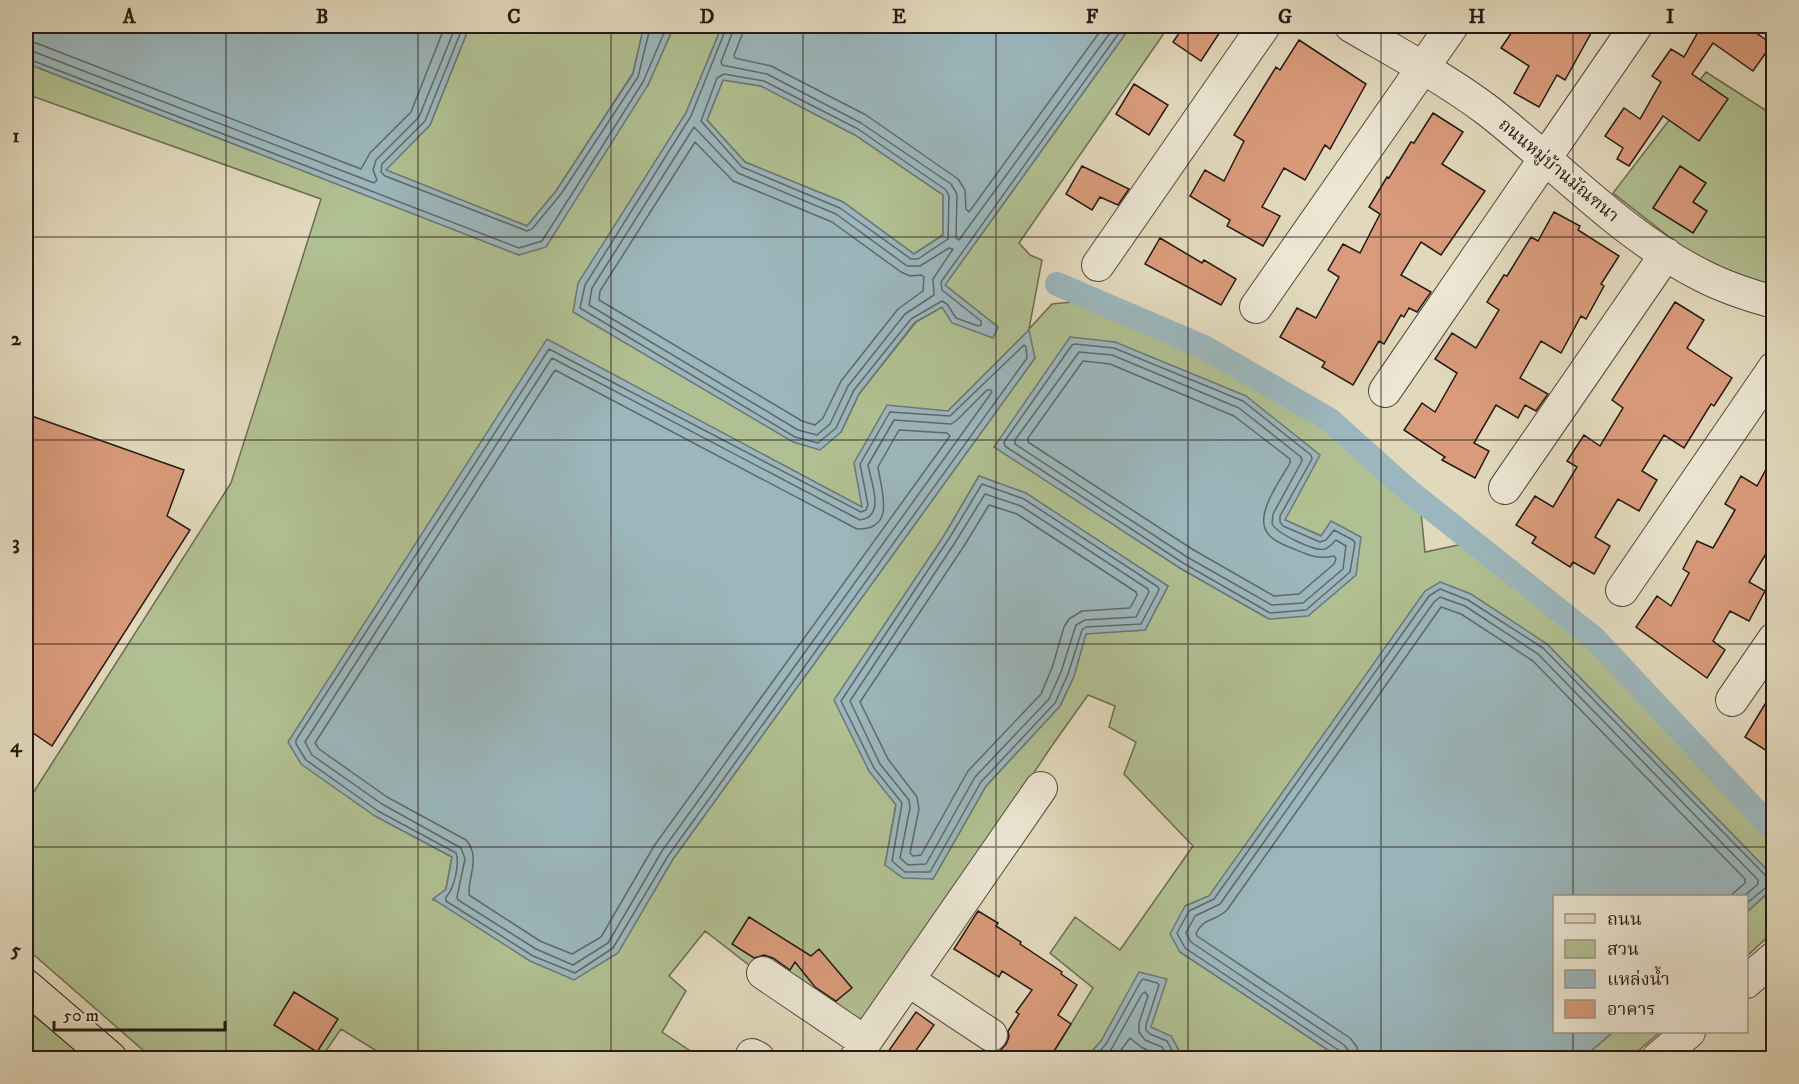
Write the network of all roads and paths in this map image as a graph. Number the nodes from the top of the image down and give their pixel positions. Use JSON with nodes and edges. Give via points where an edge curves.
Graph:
{"nodes":[{"id":1,"x":1264,"y":26,"type":"edge"},
{"id":2,"x":1351,"y":26,"type":"edge"},
{"id":3,"x":1452,"y":26,"type":"edge"},
{"id":4,"x":1636,"y":26,"type":"edge"},
{"id":5,"x":1424,"y":68,"type":"junction"},
{"id":6,"x":1544,"y":159,"type":"junction"},
{"id":7,"x":1666,"y":254,"type":"junction"},
{"id":8,"x":1098,"y":266,"type":"dead end"},
{"id":9,"x":1773,"y":302,"type":"edge"},
{"id":10,"x":1256,"y":307,"type":"dead end"},
{"id":11,"x":1773,"y":368,"type":"edge"},
{"id":12,"x":1385,"y":392,"type":"dead end"},
{"id":13,"x":1505,"y":488,"type":"dead end"},
{"id":14,"x":1622,"y":590,"type":"dead end"},
{"id":15,"x":1773,"y":639,"type":"edge"},
{"id":16,"x":1732,"y":700,"type":"dead end"},
{"id":17,"x":1041,"y":788,"type":"dead end"},
{"id":18,"x":1773,"y":958,"type":"edge"},
{"id":19,"x":763,"y":973,"type":"dead end"},
{"id":20,"x":908,"y":980,"type":"junction"},
{"id":21,"x":1748,"y":980,"type":"edge"},
{"id":22,"x":26,"y":986,"type":"edge"},
{"id":23,"x":1688,"y":1033,"type":"edge"},
{"id":24,"x":991,"y":1035,"type":"dead end"},
{"id":25,"x":860,"y":1050,"type":"edge"},
{"id":26,"x":110,"y":1059,"type":"edge"},
{"id":27,"x":1658,"y":1059,"type":"edge"}],
"edges":[{"from":1,"to":8,"type":"street"},
{"from":2,"to":5,"type":"street","name":"ถนนหมู่บ้านมัณฑนา"},
{"from":3,"to":5,"type":"street"},
{"from":4,"to":6,"type":"street"},
{"from":5,"to":6,"type":"street","name":"ถนนหมู่บ้านมัณฑนา","via":[[1489,112]]},
{"from":5,"to":10,"type":"street"},
{"from":6,"to":7,"type":"street","name":"ถนนหมู่บ้านมัณฑนา","via":[[1589,198]]},
{"from":6,"to":12,"type":"street"},
{"from":7,"to":9,"type":"street","name":"ถนนหมู่บ้านมัณฑนา","via":[[1700,275]]},
{"from":7,"to":13,"type":"street"},
{"from":11,"to":14,"type":"street"},
{"from":15,"to":16,"type":"street"},
{"from":17,"to":20,"type":"street"},
{"from":18,"to":21,"type":"street"},
{"from":19,"to":25,"type":"street"},
{"from":20,"to":24,"type":"street"},
{"from":20,"to":25,"type":"street"},
{"from":22,"to":26,"type":"main road"},
{"from":23,"to":27,"type":"street"}]}
